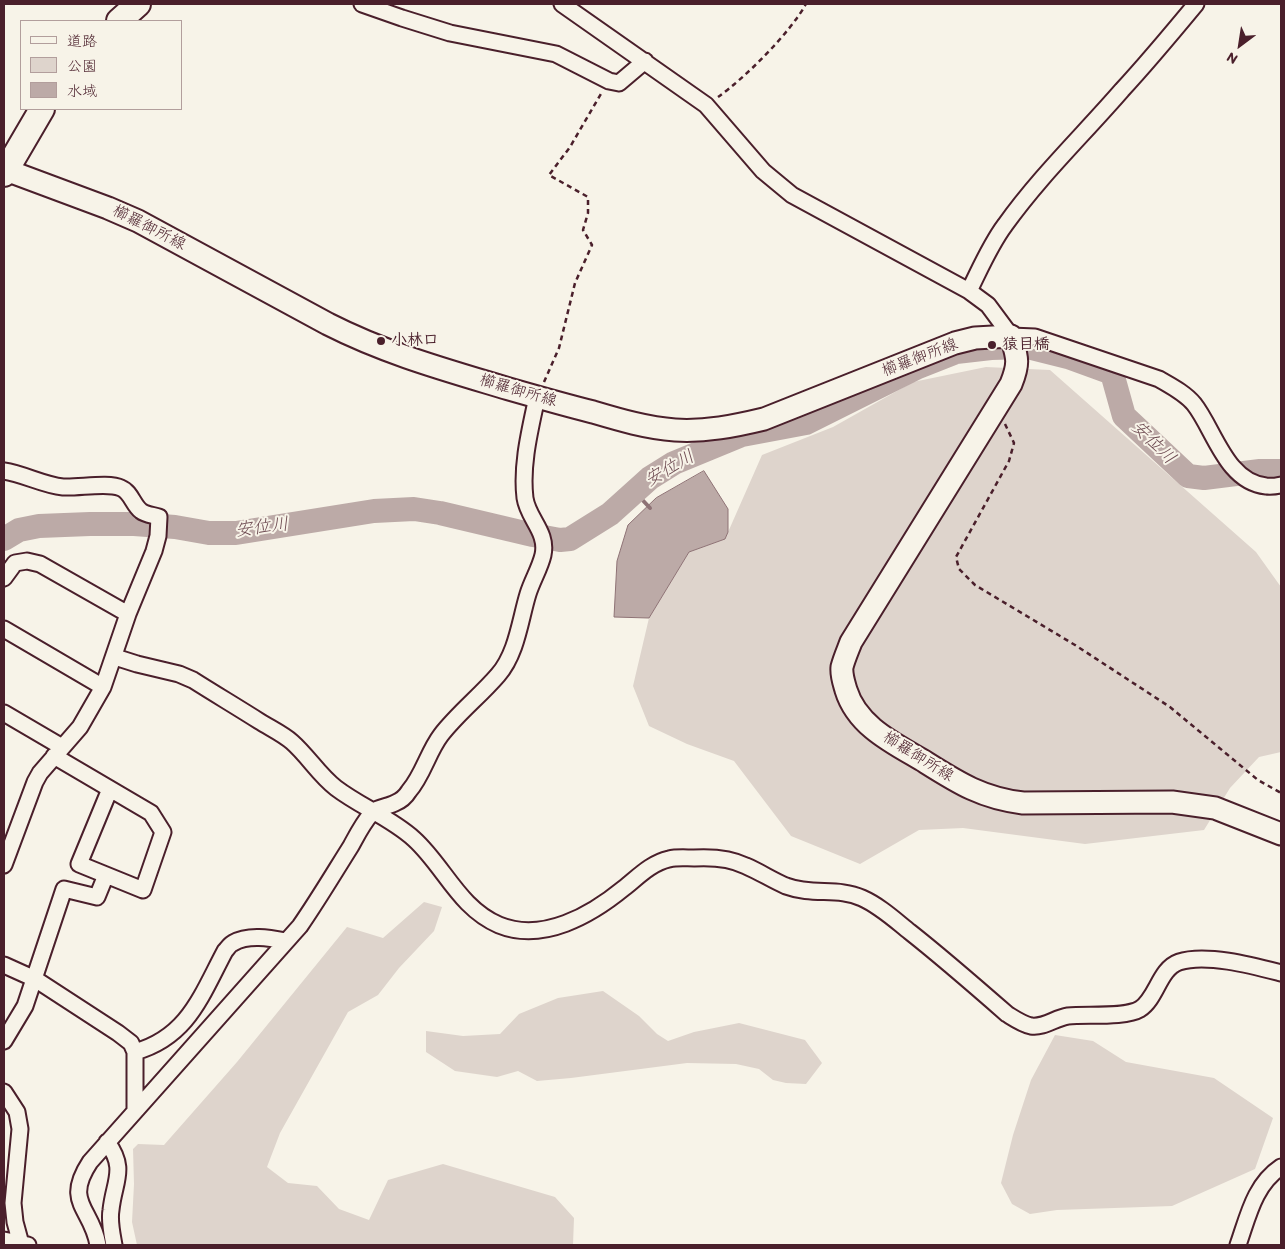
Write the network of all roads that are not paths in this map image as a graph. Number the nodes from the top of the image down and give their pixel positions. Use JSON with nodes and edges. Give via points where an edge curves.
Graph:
{"nodes":[{"id":1,"x":138,"y":4,"type":"edge"},
{"id":2,"x":362,"y":4,"type":"edge"},
{"id":3,"x":562,"y":4,"type":"edge"},
{"id":4,"x":1196,"y":4,"type":"edge"},
{"id":5,"x":120,"y":20,"type":"edge"},
{"id":6,"x":646,"y":61,"type":"junction"},
{"id":7,"x":41,"y":110,"type":"edge"},
{"id":8,"x":4,"y":171,"type":"edge"},
{"id":9,"x":969,"y":291,"type":"junction"},
{"id":10,"x":1014,"y":346,"type":"junction"},
{"id":11,"x":537,"y":397,"type":"junction"},
{"id":12,"x":4,"y":471,"type":"edge"},
{"id":13,"x":1281,"y":485,"type":"edge"},
{"id":14,"x":4,"y":578,"type":"edge"},
{"id":15,"x":128,"y":614,"type":"junction"},
{"id":16,"x":4,"y":628,"type":"edge"},
{"id":17,"x":115,"y":656,"type":"junction"},
{"id":18,"x":103,"y":687,"type":"junction"},
{"id":19,"x":4,"y":714,"type":"edge"},
{"id":20,"x":58,"y":752,"type":"junction"},
{"id":21,"x":110,"y":789,"type":"junction"},
{"id":22,"x":372,"y":812,"type":"junction"},
{"id":23,"x":1281,"y":834,"type":"edge"},
{"id":24,"x":4,"y":864,"type":"edge"},
{"id":25,"x":106,"y":875,"type":"junction"},
{"id":26,"x":286,"y":942,"type":"junction"},
{"id":27,"x":4,"y":964,"type":"edge"},
{"id":28,"x":1281,"y":973,"type":"edge"},
{"id":29,"x":35,"y":979,"type":"junction"},
{"id":30,"x":4,"y":1041,"type":"edge"},
{"id":31,"x":135,"y":1052,"type":"junction"},
{"id":32,"x":4,"y":1092,"type":"edge"},
{"id":33,"x":135,"y":1109,"type":"junction"},
{"id":34,"x":107,"y":1142,"type":"junction"},
{"id":35,"x":1281,"y":1168,"type":"edge"},
{"id":36,"x":4,"y":1240,"type":"edge"},
{"id":37,"x":24,"y":1244,"type":"edge"},
{"id":38,"x":98,"y":1245,"type":"edge"},
{"id":39,"x":114,"y":1245,"type":"edge"},
{"id":40,"x":1238,"y":1245,"type":"edge"}],
"edges":[{"from":1,"to":5,"type":"main road"},
{"from":2,"to":6,"type":"street","via":[[450,33],[556,54],[609,81],[619,83]]},
{"from":3,"to":6,"type":"street"},
{"from":4,"to":9,"type":"street","via":[[1034,188],[1000,232]]},
{"from":6,"to":9,"type":"street","via":[[706,105],[763,171],[792,195]]},
{"from":7,"to":8,"type":"main road"},
{"from":8,"to":11,"type":"main road","name":"櫛羅御所線","via":[[138,221],[357,339],[391,353]]},
{"from":9,"to":10,"type":"street","via":[[988,305]]},
{"from":10,"to":11,"type":"main road","name":"櫛羅御所線","via":[[975,338],[955,343],[764,419],[706,430],[675,430],[637,424]]},
{"from":10,"to":13,"type":"street","via":[[1035,337],[1159,379],[1174,387],[1194,405],[1219,449],[1239,473],[1265,486]]},
{"from":10,"to":23,"type":"main road","name":"櫛羅御所線","via":[[1016,372],[1011,384],[851,642],[842,669],[847,695],[854,708],[884,738],[982,794],[1023,803],[1196,804],[1232,814]]},
{"from":11,"to":22,"type":"street","via":[[528,437],[524,479],[528,510],[540,530],[544,546],[512,649],[499,674],[439,737],[408,793]]},
{"from":12,"to":15,"type":"street","via":[[61,486],[121,487],[140,510],[159,517],[154,551]]},
{"from":14,"to":15,"type":"street","via":[[15,563],[40,564]]},
{"from":15,"to":17,"type":"street"},
{"from":16,"to":18,"type":"street"},
{"from":17,"to":18,"type":"street"},
{"from":17,"to":22,"type":"street","via":[[193,680],[291,740],[322,775]]},
{"from":18,"to":20,"type":"street","via":[[80,727]]},
{"from":19,"to":20,"type":"street"},
{"from":20,"to":21,"type":"street"},
{"from":20,"to":24,"type":"street","via":[[35,782]]},
{"from":21,"to":25,"type":"street","via":[[79,864]]},
{"from":21,"to":25,"type":"street","via":[[151,813],[164,832],[143,890]]},
{"from":22,"to":26,"type":"street","via":[[314,906]]},
{"from":22,"to":28,"type":"street","via":[[395,825],[425,850],[464,900],[482,915],[500,925],[519,930],[560,926],[604,902],[658,863],[671,858],[728,860],[795,889],[846,893],[863,898],[940,956],[1007,1014],[1031,1026],[1042,1026],[1068,1016],[1126,1013],[1140,1009],[1166,972],[1177,963],[1194,959],[1232,962]]},
{"from":25,"to":29,"type":"street","via":[[97,897],[64,889]]},
{"from":26,"to":31,"type":"street","via":[[258,938],[233,943],[225,951],[190,1016],[164,1040]]},
{"from":26,"to":33,"type":"street"},
{"from":27,"to":29,"type":"street"},
{"from":29,"to":30,"type":"street","via":[[25,1006]]},
{"from":29,"to":31,"type":"street","via":[[118,1033]]},
{"from":31,"to":33,"type":"street"},
{"from":32,"to":37,"type":"street","via":[[17,1112],[20,1130],[13,1203],[15,1222]]},
{"from":33,"to":34,"type":"street"},
{"from":34,"to":38,"type":"street","via":[[82,1174],[78,1186],[80,1201]]},
{"from":34,"to":39,"type":"street","via":[[118,1161],[110,1211]]},
{"from":35,"to":40,"type":"street","via":[[1259,1189]]},
{"from":36,"to":37,"type":"street"}]}
